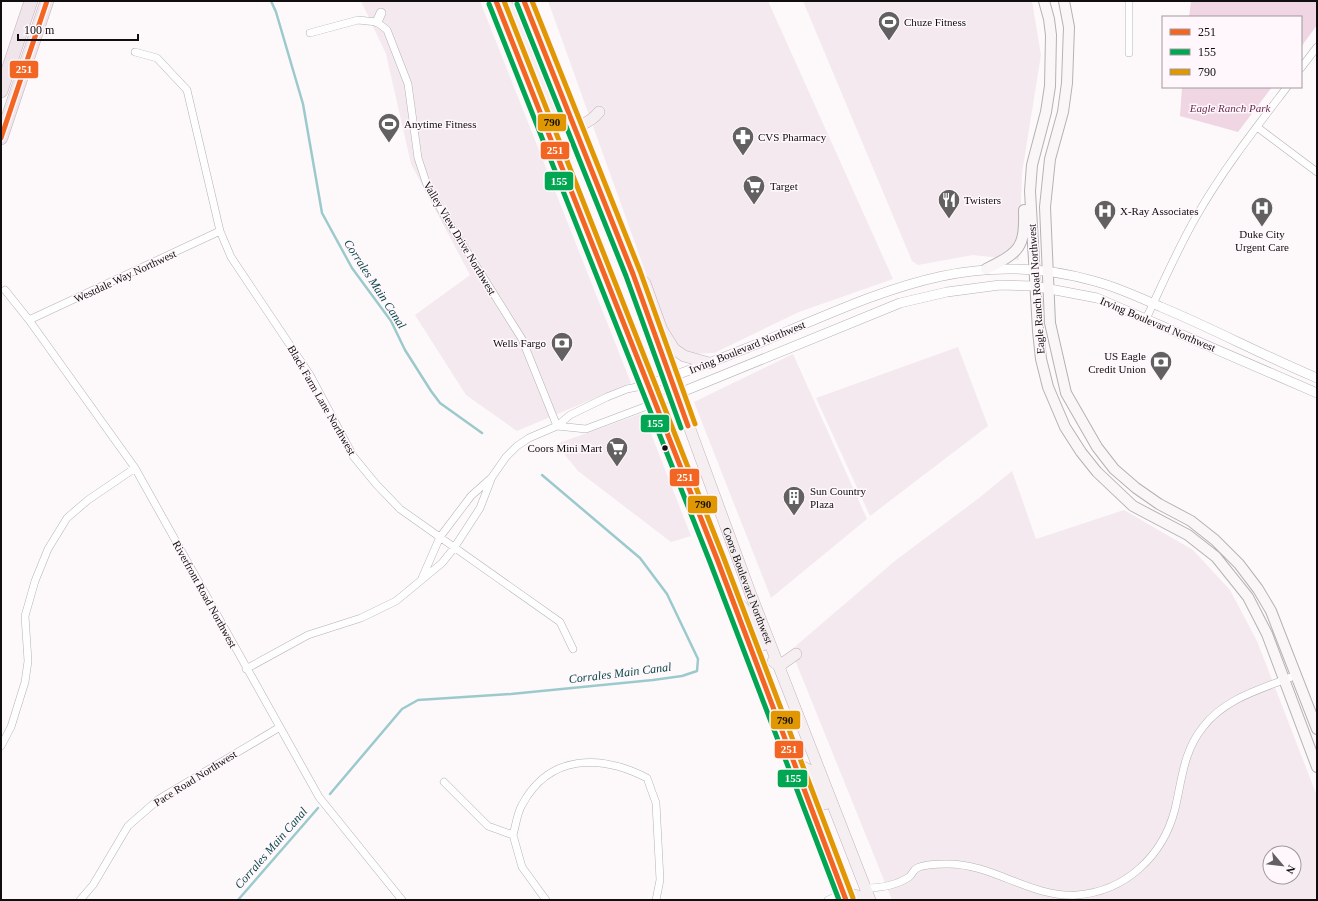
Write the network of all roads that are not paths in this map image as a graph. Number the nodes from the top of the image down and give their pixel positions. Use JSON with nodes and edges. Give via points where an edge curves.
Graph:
{"nodes":[{"id":1,"x":31,"y":1,"type":"edge"},
{"id":2,"x":47,"y":1,"type":"edge"},
{"id":3,"x":496,"y":1,"type":"edge"},
{"id":4,"x":504,"y":1,"type":"edge"},
{"id":5,"x":524,"y":1,"type":"edge"},
{"id":6,"x":1044,"y":1,"type":"edge"},
{"id":7,"x":1064,"y":1,"type":"edge"},
{"id":8,"x":1129,"y":1,"type":"edge"},
{"id":9,"x":381,"y":13,"type":"dead end"},
{"id":10,"x":377,"y":22,"type":"junction"},
{"id":11,"x":310,"y":33,"type":"dead end"},
{"id":12,"x":1316,"y":51,"type":"edge"},
{"id":13,"x":135,"y":52,"type":"dead end"},
{"id":14,"x":1130,"y":53,"type":"dead end"},
{"id":15,"x":1302,"y":67,"type":"edge"},
{"id":16,"x":1286,"y":88,"type":"edge"},
{"id":17,"x":1,"y":91,"type":"edge"},
{"id":18,"x":599,"y":112,"type":"dead end"},
{"id":19,"x":574,"y":127,"type":"junction"},
{"id":20,"x":1257,"y":127,"type":"junction"},
{"id":21,"x":1,"y":138,"type":"edge"},
{"id":22,"x":1036,"y":149,"type":"junction"},
{"id":23,"x":1317,"y":172,"type":"edge"},
{"id":24,"x":220,"y":231,"type":"junction"},
{"id":25,"x":986,"y":269,"type":"junction"},
{"id":26,"x":1034,"y":269,"type":"junction"},
{"id":27,"x":1048,"y":271,"type":"junction"},
{"id":28,"x":633,"y":274,"type":"junction"},
{"id":29,"x":1034,"y":286,"type":"junction"},
{"id":30,"x":1049,"y":288,"type":"junction"},
{"id":31,"x":5,"y":290,"type":"dead end"},
{"id":32,"x":1154,"y":303,"type":"junction"},
{"id":33,"x":1146,"y":319,"type":"junction"},
{"id":34,"x":29,"y":320,"type":"junction"},
{"id":35,"x":709,"y":363,"type":"junction"},
{"id":36,"x":671,"y":377,"type":"junction"},
{"id":37,"x":1317,"y":378,"type":"edge"},
{"id":38,"x":647,"y":385,"type":"junction"},
{"id":39,"x":1317,"y":393,"type":"edge"},
{"id":40,"x":676,"y":394,"type":"junction"},
{"id":41,"x":655,"y":403,"type":"junction"},
{"id":42,"x":557,"y":426,"type":"junction"},
{"id":43,"x":135,"y":468,"type":"junction"},
{"id":44,"x":492,"y":477,"type":"junction"},
{"id":45,"x":440,"y":537,"type":"junction"},
{"id":46,"x":454,"y":548,"type":"junction"},
{"id":47,"x":421,"y":580,"type":"junction"},
{"id":48,"x":730,"y":592,"type":"junction"},
{"id":49,"x":573,"y":649,"type":"dead end"},
{"id":50,"x":796,"y":654,"type":"dead end"},
{"id":51,"x":779,"y":666,"type":"junction"},
{"id":52,"x":246,"y":669,"type":"junction"},
{"id":53,"x":1296,"y":675,"type":"junction"},
{"id":54,"x":1284,"y":680,"type":"junction"},
{"id":55,"x":280,"y":727,"type":"junction"},
{"id":56,"x":1317,"y":729,"type":"edge"},
{"id":57,"x":1,"y":746,"type":"edge"},
{"id":58,"x":794,"y":762,"type":"junction"},
{"id":59,"x":1317,"y":766,"type":"edge"},
{"id":60,"x":444,"y":782,"type":"dead end"},
{"id":61,"x":513,"y":835,"type":"junction"},
{"id":62,"x":865,"y":888,"type":"junction"},
{"id":63,"x":845,"y":897,"type":"edge"},
{"id":64,"x":80,"y":900,"type":"edge"},
{"id":65,"x":402,"y":900,"type":"edge"},
{"id":66,"x":546,"y":900,"type":"edge"},
{"id":67,"x":656,"y":900,"type":"edge"},
{"id":68,"x":828,"y":900,"type":"edge"},
{"id":69,"x":863,"y":900,"type":"edge"},
{"id":70,"x":870,"y":900,"type":"edge"}],
"edges":[{"from":1,"to":17,"type":"highway"},
{"from":2,"to":21,"type":"highway"},
{"from":3,"to":38,"type":"main road","name":"Coors Boulevard Northwest"},
{"from":4,"to":19,"type":"main road","via":[[517,24],[557,119],[566,128]]},
{"from":5,"to":19,"type":"main road","name":"Coors Boulevard Northwest"},
{"from":6,"to":22,"type":"main road","name":"Eagle Ranch Road Northwest","via":[[1049,19],[1051,70],[1047,107]]},
{"from":7,"to":27,"type":"main road","name":"Eagle Ranch Road Northwest","via":[[1069,27],[1068,76],[1063,112],[1046,184]]},
{"from":8,"to":14,"type":"street"},
{"from":9,"to":10,"type":"street"},
{"from":10,"to":11,"type":"street","via":[[358,20]]},
{"from":10,"to":42,"type":"street","name":"Valley View Drive Northwest","via":[[390,35],[408,84],[418,156],[427,185],[522,339]]},
{"from":12,"to":15,"type":"street"},
{"from":13,"to":24,"type":"street","name":"Black Farm Lane Northwest","via":[[157,58],[187,90]]},
{"from":16,"to":20,"type":"street"},
{"from":18,"to":19,"type":"main road"},
{"from":19,"to":28,"type":"main road","name":"Coors Boulevard Northwest"},
{"from":20,"to":23,"type":"street"},
{"from":20,"to":32,"type":"street","via":[[1195,218]]},
{"from":22,"to":25,"type":"main road","via":[[1028,161],[1026,170],[1025,229],[1022,240],[1010,257]]},
{"from":22,"to":26,"type":"main road","name":"Eagle Ranch Road Northwest","via":[[1030,186]]},
{"from":24,"to":34,"type":"street","name":"Westdale Way Northwest"},
{"from":24,"to":45,"type":"street","name":"Black Farm Lane Northwest","via":[[231,257],[310,375],[353,456],[400,508]]},
{"from":25,"to":26,"type":"street","name":"Irving Boulevard Northwest"},
{"from":25,"to":35,"type":"street","name":"Irving Boulevard Northwest","via":[[942,275],[904,285]]},
{"from":26,"to":27,"type":"street","name":"Irving Boulevard Northwest"},
{"from":26,"to":29,"type":"main road","name":"Eagle Ranch Road Northwest"},
{"from":27,"to":30,"type":"main road","name":"Eagle Ranch Road Northwest"},
{"from":27,"to":32,"type":"street","name":"Irving Boulevard Northwest","via":[[1100,283]]},
{"from":28,"to":35,"type":"main road","via":[[645,283],[662,330],[674,349],[684,356]]},
{"from":28,"to":36,"type":"main road","name":"Coors Boulevard Northwest"},
{"from":29,"to":30,"type":"street","name":"Irving Boulevard Northwest"},
{"from":29,"to":40,"type":"street","name":"Irving Boulevard Northwest","via":[[990,286],[947,292],[900,303]]},
{"from":29,"to":54,"type":"main road","name":"Eagle Ranch Road Northwest","via":[[1044,374],[1058,414],[1073,439],[1097,472],[1133,506],[1188,535],[1216,557],[1248,597],[1267,634]]},
{"from":30,"to":33,"type":"street","name":"Irving Boulevard Northwest","via":[[1097,298]]},
{"from":30,"to":53,"type":"main road","name":"Eagle Ranch Road Northwest","via":[[1050,323],[1066,393],[1097,447],[1114,469],[1136,488],[1191,521],[1239,564],[1271,611]]},
{"from":31,"to":34,"type":"street","name":"Riverfront Road Northwest"},
{"from":32,"to":33,"type":"street"},
{"from":32,"to":37,"type":"street","name":"Irving Boulevard Northwest"},
{"from":33,"to":39,"type":"street","name":"Irving Boulevard Northwest"},
{"from":34,"to":43,"type":"street","name":"Riverfront Road Northwest"},
{"from":35,"to":36,"type":"street","name":"Irving Boulevard Northwest"},
{"from":36,"to":38,"type":"street","name":"Irving Boulevard Northwest"},
{"from":36,"to":40,"type":"main road","name":"Coors Boulevard Northwest"},
{"from":38,"to":41,"type":"main road","name":"Coors Boulevard Northwest"},
{"from":38,"to":42,"type":"street","name":"Irving Boulevard Northwest","via":[[607,397],[570,415]]},
{"from":40,"to":41,"type":"street","name":"Irving Boulevard Northwest"},
{"from":40,"to":51,"type":"main road","name":"Coors Boulevard Northwest"},
{"from":41,"to":42,"type":"street","name":"Irving Boulevard Northwest","via":[[586,429]]},
{"from":41,"to":48,"type":"main road","name":"Coors Boulevard Northwest"},
{"from":42,"to":44,"type":"street","via":[[517,446]]},
{"from":43,"to":52,"type":"street","name":"Riverfront Road Northwest"},
{"from":43,"to":57,"type":"street","via":[[88,500],[67,518],[48,549],[25,616],[28,661],[25,682],[11,727]]},
{"from":44,"to":45,"type":"street","via":[[471,496]]},
{"from":44,"to":46,"type":"street","via":[[480,508]]},
{"from":45,"to":46,"type":"street","name":"Black Farm Lane Northwest"},
{"from":45,"to":47,"type":"street"},
{"from":46,"to":47,"type":"street"},
{"from":46,"to":49,"type":"street","name":"Black Farm Lane Northwest","via":[[560,622]]},
{"from":47,"to":52,"type":"street","via":[[396,601],[376,612],[308,635]]},
{"from":48,"to":51,"type":"main road","via":[[750,615],[771,660]]},
{"from":48,"to":58,"type":"main road","name":"Coors Boulevard Northwest"},
{"from":50,"to":51,"type":"main road"},
{"from":51,"to":62,"type":"main road","name":"Coors Boulevard Northwest"},
{"from":52,"to":55,"type":"street","name":"Riverfront Road Northwest"},
{"from":53,"to":54,"type":"street"},
{"from":53,"to":56,"type":"main road","name":"Eagle Ranch Road Northwest"},
{"from":54,"to":59,"type":"main road","name":"Eagle Ranch Road Northwest"},
{"from":54,"to":62,"type":"street","via":[[1236,699],[1203,727],[1187,756],[1166,833],[1146,862],[1134,874],[1118,883],[1094,892],[1062,895],[1034,890],[969,865],[939,864],[915,869],[907,878],[889,885]]},
{"from":55,"to":64,"type":"street","name":"Pace Road Northwest","via":[[159,799],[128,826],[93,885]]},
{"from":55,"to":65,"type":"street","name":"Riverfront Road Northwest","via":[[319,797]]},
{"from":58,"to":62,"type":"main road","via":[[811,771],[852,870],[858,882]]},
{"from":58,"to":63,"type":"main road","name":"Coors Boulevard Northwest"},
{"from":60,"to":61,"type":"street","via":[[488,826]]},
{"from":61,"to":66,"type":"street","via":[[522,867]]},
{"from":61,"to":67,"type":"street","via":[[521,806],[540,781],[560,767],[586,761],[629,769],[647,778],[656,803],[660,880]]},
{"from":62,"to":70,"type":"main road","name":"Coors Boulevard Northwest"},
{"from":63,"to":68,"type":"street"},
{"from":63,"to":69,"type":"main road","via":[[858,896]]}]}
